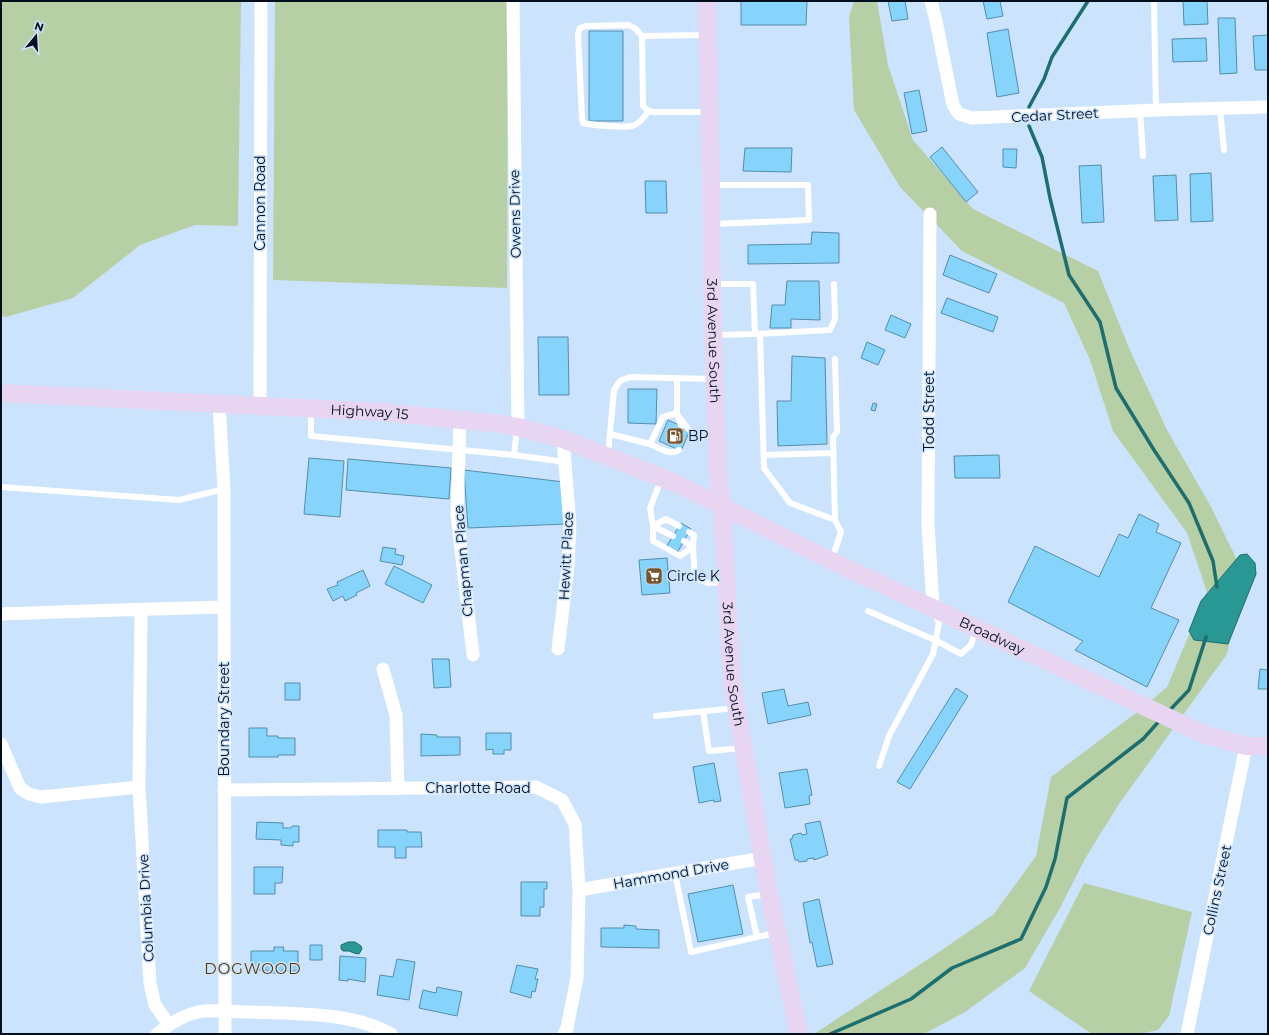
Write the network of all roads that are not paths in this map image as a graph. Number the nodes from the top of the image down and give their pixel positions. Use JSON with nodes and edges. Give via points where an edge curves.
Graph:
{"nodes":[{"id":1,"x":261,"y":1,"type":"edge"},
{"id":2,"x":513,"y":1,"type":"edge"},
{"id":3,"x":707,"y":1,"type":"edge"},
{"id":4,"x":931,"y":1,"type":"edge"},
{"id":5,"x":1154,"y":1,"type":"edge"},
{"id":6,"x":708,"y":35,"type":"junction"},
{"id":7,"x":642,"y":36,"type":"junction"},
{"id":8,"x":1268,"y":107,"type":"edge"},
{"id":9,"x":1220,"y":109,"type":"junction"},
{"id":10,"x":1156,"y":110,"type":"junction"},
{"id":11,"x":649,"y":111,"type":"junction"},
{"id":12,"x":1140,"y":111,"type":"junction"},
{"id":13,"x":710,"y":112,"type":"junction"},
{"id":14,"x":1224,"y":150,"type":"dead end"},
{"id":15,"x":1143,"y":156,"type":"dead end"},
{"id":16,"x":711,"y":185,"type":"junction"},
{"id":17,"x":930,"y":214,"type":"dead end"},
{"id":18,"x":712,"y":224,"type":"junction"},
{"id":19,"x":712,"y":284,"type":"junction"},
{"id":20,"x":834,"y":284,"type":"dead end"},
{"id":21,"x":757,"y":334,"type":"junction"},
{"id":22,"x":714,"y":335,"type":"junction"},
{"id":23,"x":835,"y":360,"type":"dead end"},
{"id":24,"x":677,"y":378,"type":"junction"},
{"id":25,"x":715,"y":379,"type":"junction"},
{"id":26,"x":1,"y":393,"type":"edge"},
{"id":27,"x":220,"y":404,"type":"junction"},
{"id":28,"x":260,"y":406,"type":"junction"},
{"id":29,"x":312,"y":408,"type":"junction"},
{"id":30,"x":677,"y":414,"type":"junction"},
{"id":31,"x":460,"y":420,"type":"junction"},
{"id":32,"x":681,"y":426,"type":"dead end"},
{"id":33,"x":518,"y":427,"type":"junction"},
{"id":34,"x":688,"y":429,"type":"dead end"},
{"id":35,"x":610,"y":434,"type":"junction"},
{"id":36,"x":563,"y":439,"type":"junction"},
{"id":37,"x":650,"y":444,"type":"junction"},
{"id":38,"x":459,"y":450,"type":"junction"},
{"id":39,"x":679,"y":450,"type":"dead end"},
{"id":40,"x":834,"y":453,"type":"junction"},
{"id":41,"x":514,"y":455,"type":"junction"},
{"id":42,"x":764,"y":455,"type":"junction"},
{"id":43,"x":608,"y":457,"type":"junction"},
{"id":44,"x":565,"y":462,"type":"junction"},
{"id":45,"x":661,"y":478,"type":"junction"},
{"id":46,"x":1,"y":487,"type":"edge"},
{"id":47,"x":224,"y":489,"type":"junction"},
{"id":48,"x":722,"y":506,"type":"junction"},
{"id":49,"x":835,"y":520,"type":"junction"},
{"id":50,"x":653,"y":526,"type":"junction"},
{"id":51,"x":679,"y":526,"type":"dead end"},
{"id":52,"x":689,"y":532,"type":"dead end"},
{"id":53,"x":673,"y":536,"type":"dead end"},
{"id":54,"x":684,"y":541,"type":"dead end"},
{"id":55,"x":693,"y":548,"type":"junction"},
{"id":56,"x":831,"y":560,"type":"junction"},
{"id":57,"x":726,"y":582,"type":"junction"},
{"id":58,"x":224,"y":607,"type":"junction"},
{"id":59,"x":933,"y":608,"type":"junction"},
{"id":60,"x":141,"y":610,"type":"junction"},
{"id":61,"x":868,"y":611,"type":"dead end"},
{"id":62,"x":1,"y":614,"type":"edge"},
{"id":63,"x":976,"y":628,"type":"junction"},
{"id":64,"x":937,"y":641,"type":"junction"},
{"id":65,"x":558,"y":649,"type":"dead end"},
{"id":66,"x":473,"y":655,"type":"dead end"},
{"id":67,"x":383,"y":669,"type":"dead end"},
{"id":68,"x":737,"y":708,"type":"junction"},
{"id":69,"x":703,"y":711,"type":"junction"},
{"id":70,"x":656,"y":716,"type":"dead end"},
{"id":71,"x":1,"y":744,"type":"edge"},
{"id":72,"x":1246,"y":746,"type":"junction"},
{"id":73,"x":1268,"y":746,"type":"edge"},
{"id":74,"x":744,"y":748,"type":"junction"},
{"id":75,"x":879,"y":766,"type":"dead end"},
{"id":76,"x":140,"y":787,"type":"junction"},
{"id":77,"x":398,"y":788,"type":"junction"},
{"id":78,"x":224,"y":790,"type":"junction"},
{"id":79,"x":763,"y":858,"type":"junction"},
{"id":80,"x":675,"y":873,"type":"junction"},
{"id":81,"x":579,"y":890,"type":"junction"},
{"id":82,"x":769,"y":894,"type":"junction"},
{"id":83,"x":778,"y":933,"type":"junction"},
{"id":84,"x":757,"y":937,"type":"junction"},
{"id":85,"x":224,"y":1011,"type":"junction"},
{"id":86,"x":169,"y":1025,"type":"junction"},
{"id":87,"x":157,"y":1034,"type":"edge"},
{"id":88,"x":224,"y":1034,"type":"edge"},
{"id":89,"x":391,"y":1034,"type":"edge"},
{"id":90,"x":564,"y":1034,"type":"edge"},
{"id":91,"x":798,"y":1034,"type":"edge"},
{"id":92,"x":1186,"y":1034,"type":"edge"}],
"edges":[{"from":1,"to":28,"type":"street","name":"Cannon Road"},
{"from":2,"to":33,"type":"street","name":"Owens Drive"},
{"from":3,"to":6,"type":"main road","name":"3rd Avenue South"},
{"from":4,"to":12,"type":"street","name":"Cedar Street","via":[[953,105],[959,114],[972,118]]},
{"from":5,"to":10,"type":"lane"},
{"from":6,"to":7,"type":"lane"},
{"from":6,"to":13,"type":"main road","name":"3rd Avenue South"},
{"from":7,"to":11,"type":"lane","via":[[643,106]]},
{"from":7,"to":11,"type":"lane","via":[[629,25],[580,28],[578,34],[582,119],[583,123],[591,125],[633,126]]},
{"from":8,"to":9,"type":"street","name":"Cedar Street"},
{"from":9,"to":10,"type":"street","name":"Cedar Street"},
{"from":9,"to":14,"type":"lane"},
{"from":10,"to":12,"type":"street","name":"Cedar Street"},
{"from":11,"to":13,"type":"lane"},
{"from":12,"to":15,"type":"lane"},
{"from":13,"to":16,"type":"main road","name":"3rd Avenue South"},
{"from":16,"to":18,"type":"main road","name":"3rd Avenue South"},
{"from":16,"to":18,"type":"lane","via":[[808,185],[809,220]]},
{"from":17,"to":59,"type":"street","name":"Todd Street","via":[[928,524]]},
{"from":18,"to":19,"type":"main road","name":"3rd Avenue South"},
{"from":19,"to":21,"type":"lane","via":[[753,284]]},
{"from":19,"to":22,"type":"main road","name":"3rd Avenue South"},
{"from":20,"to":21,"type":"lane","via":[[835,319],[830,330]]},
{"from":21,"to":22,"type":"lane"},
{"from":21,"to":42,"type":"lane"},
{"from":22,"to":25,"type":"main road","name":"3rd Avenue South"},
{"from":23,"to":40,"type":"lane"},
{"from":24,"to":25,"type":"lane"},
{"from":24,"to":30,"type":"lane"},
{"from":24,"to":35,"type":"lane","via":[[630,377],[620,381],[614,390]]},
{"from":25,"to":48,"type":"main road","name":"3rd Avenue South","via":[[717,467]]},
{"from":26,"to":27,"type":"main road","name":"Highway 15"},
{"from":27,"to":28,"type":"main road","name":"Highway 15"},
{"from":27,"to":47,"type":"street","name":"Boundary Street"},
{"from":28,"to":29,"type":"main road","name":"Highway 15"},
{"from":29,"to":31,"type":"main road","name":"Highway 15"},
{"from":29,"to":38,"type":"lane","via":[[311,436]]},
{"from":30,"to":32,"type":"lane"},
{"from":30,"to":34,"type":"lane"},
{"from":30,"to":37,"type":"lane","via":[[663,417]]},
{"from":31,"to":33,"type":"main road","name":"Highway 15"},
{"from":31,"to":38,"type":"street","name":"Chapman Place"},
{"from":33,"to":36,"type":"main road","name":"Highway 15"},
{"from":33,"to":41,"type":"lane"},
{"from":35,"to":37,"type":"lane"},
{"from":35,"to":43,"type":"lane"},
{"from":36,"to":43,"type":"main road","name":"Highway 15"},
{"from":36,"to":44,"type":"street","name":"Hewitt Place"},
{"from":37,"to":39,"type":"lane","via":[[675,453]]},
{"from":38,"to":41,"type":"lane"},
{"from":38,"to":66,"type":"street","name":"Chapman Place","via":[[457,514]]},
{"from":40,"to":42,"type":"lane"},
{"from":40,"to":49,"type":"lane"},
{"from":41,"to":44,"type":"lane"},
{"from":42,"to":49,"type":"lane","via":[[764,468],[790,503]]},
{"from":43,"to":45,"type":"main road","name":"Highway 15"},
{"from":44,"to":65,"type":"street","name":"Hewitt Place","via":[[570,525]]},
{"from":45,"to":48,"type":"main road","name":"Highway 15"},
{"from":45,"to":50,"type":"lane","via":[[650,508]]},
{"from":46,"to":47,"type":"lane","via":[[179,500]]},
{"from":47,"to":58,"type":"street","name":"Boundary Street"},
{"from":48,"to":56,"type":"main road","name":"Broadway"},
{"from":48,"to":57,"type":"main road","name":"3rd Avenue South"},
{"from":49,"to":56,"type":"lane","via":[[841,532]]},
{"from":50,"to":51,"type":"lane","via":[[666,519]]},
{"from":50,"to":53,"type":"lane"},
{"from":50,"to":55,"type":"lane","via":[[653,541],[680,556]]},
{"from":52,"to":55,"type":"lane","via":[[694,535]]},
{"from":54,"to":55,"type":"lane"},
{"from":55,"to":57,"type":"lane","via":[[695,578],[708,583]]},
{"from":56,"to":59,"type":"main road","name":"Broadway"},
{"from":57,"to":68,"type":"main road","name":"3rd Avenue South","via":[[732,682]]},
{"from":58,"to":60,"type":"street"},
{"from":58,"to":78,"type":"street","name":"Boundary Street"},
{"from":59,"to":63,"type":"main road","name":"Broadway"},
{"from":59,"to":64,"type":"lane","via":[[939,623]]},
{"from":60,"to":62,"type":"street"},
{"from":60,"to":76,"type":"street","name":"Columbia Drive"},
{"from":61,"to":64,"type":"lane"},
{"from":63,"to":64,"type":"lane","via":[[971,644],[961,654]]},
{"from":63,"to":72,"type":"main road","name":"Broadway","via":[[1206,735]]},
{"from":64,"to":75,"type":"lane","via":[[933,654],[889,736]]},
{"from":67,"to":77,"type":"street","via":[[396,714]]},
{"from":68,"to":69,"type":"lane"},
{"from":68,"to":74,"type":"main road","name":"3rd Avenue South"},
{"from":69,"to":70,"type":"lane"},
{"from":69,"to":74,"type":"lane","via":[[709,751]]},
{"from":71,"to":76,"type":"street","via":[[20,788],[29,794],[41,797]]},
{"from":72,"to":73,"type":"main road","name":"Broadway"},
{"from":72,"to":92,"type":"street","name":"Collins Street"},
{"from":74,"to":79,"type":"main road","name":"3rd Avenue South"},
{"from":76,"to":86,"type":"street","name":"Columbia Drive","via":[[150,984],[155,1006]]},
{"from":77,"to":78,"type":"street","name":"Charlotte Road"},
{"from":77,"to":81,"type":"street","name":"Charlotte Road","via":[[536,788],[562,800],[575,824]]},
{"from":78,"to":85,"type":"street","name":"Boundary Street"},
{"from":79,"to":80,"type":"street","name":"Hammond Drive"},
{"from":79,"to":82,"type":"main road","name":"3rd Avenue South"},
{"from":80,"to":81,"type":"street","name":"Hammond Drive"},
{"from":80,"to":84,"type":"lane","via":[[691,952]]},
{"from":81,"to":90,"type":"street","name":"Charlotte Road","via":[[577,978]]},
{"from":82,"to":83,"type":"main road","name":"3rd Avenue South"},
{"from":82,"to":84,"type":"lane","via":[[748,897]]},
{"from":83,"to":84,"type":"lane"},
{"from":83,"to":91,"type":"main road","name":"3rd Avenue South"},
{"from":85,"to":86,"type":"street","via":[[198,1012]]},
{"from":85,"to":88,"type":"street","name":"Boundary Street"},
{"from":85,"to":89,"type":"street","via":[[336,1016],[381,1028]]},
{"from":86,"to":87,"type":"street"}]}
